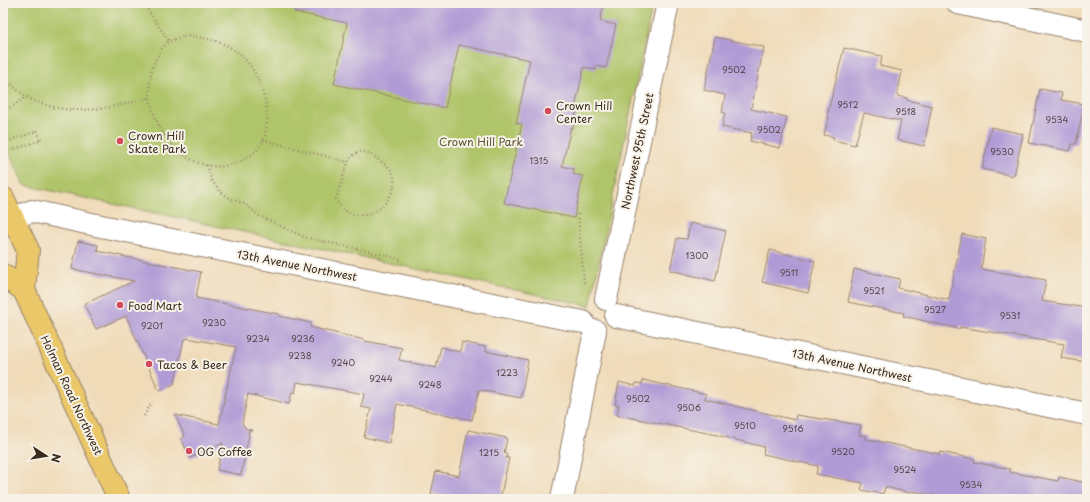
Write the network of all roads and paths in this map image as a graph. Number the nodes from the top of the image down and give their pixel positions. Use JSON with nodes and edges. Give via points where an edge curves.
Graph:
{"nodes":[{"id":1,"x":143,"y":3,"type":"edge"},
{"id":2,"x":668,"y":3,"type":"edge"},
{"id":3,"x":958,"y":3,"type":"edge"},
{"id":4,"x":1087,"y":31,"type":"edge"},
{"id":5,"x":169,"y":41,"type":"junction"},
{"id":6,"x":3,"y":76,"type":"edge"},
{"id":7,"x":27,"y":97,"type":"junction"},
{"id":8,"x":149,"y":98,"type":"junction"},
{"id":9,"x":3,"y":112,"type":"edge"},
{"id":10,"x":264,"y":140,"type":"junction"},
{"id":11,"x":3,"y":142,"type":"edge"},
{"id":12,"x":6,"y":152,"type":"dead end"},
{"id":13,"x":348,"y":162,"type":"junction"},
{"id":14,"x":207,"y":165,"type":"junction"},
{"id":15,"x":3,"y":198,"type":"edge"},
{"id":16,"x":578,"y":214,"type":"dead end"},
{"id":17,"x":13,"y":218,"type":"junction"},
{"id":18,"x":404,"y":261,"type":"dead end"},
{"id":19,"x":3,"y":275,"type":"edge"},
{"id":20,"x":584,"y":284,"type":"dead end"},
{"id":21,"x":24,"y":290,"type":"junction"},
{"id":22,"x":611,"y":307,"type":"junction"},
{"id":23,"x":589,"y":327,"type":"junction"},
{"id":24,"x":152,"y":402,"type":"dead end"},
{"id":25,"x":1087,"y":414,"type":"edge"},
{"id":26,"x":144,"y":416,"type":"dead end"},
{"id":27,"x":119,"y":499,"type":"edge"},
{"id":28,"x":562,"y":499,"type":"edge"}],
"edges":[{"from":1,"to":5,"type":"path"},
{"from":2,"to":22,"type":"street","name":"Northwest 95th Street"},
{"from":3,"to":4,"type":"street"},
{"from":5,"to":8,"type":"path","via":[[154,62],[148,88]]},
{"from":5,"to":10,"type":"path","via":[[184,36],[209,38],[240,54],[251,66],[265,97],[267,112]]},
{"from":6,"to":7,"type":"path"},
{"from":7,"to":8,"type":"path","via":[[69,110],[87,111]]},
{"from":7,"to":9,"type":"path"},
{"from":8,"to":14,"type":"path","via":[[154,116],[171,144],[193,161]]},
{"from":10,"to":13,"type":"path"},
{"from":10,"to":14,"type":"path","via":[[256,152],[244,161],[230,165]]},
{"from":11,"to":12,"type":"path","via":[[37,131],[40,140]]},
{"from":13,"to":13,"type":"path","via":[[352,155],[370,152],[391,169],[392,189],[388,200],[380,209],[365,215],[354,215],[342,209],[336,199]]},
{"from":14,"to":18,"type":"path","via":[[212,181],[221,192],[245,204],[259,216],[304,237]]},
{"from":15,"to":17,"type":"main road"},
{"from":16,"to":20,"type":"path"},
{"from":17,"to":21,"type":"main road","via":[[28,250]]},
{"from":17,"to":23,"type":"street","name":"13th Avenue Northwest","via":[[32,211]]},
{"from":19,"to":21,"type":"main road"},
{"from":21,"to":27,"type":"main road","name":"Holman Road Northwest"},
{"from":22,"to":23,"type":"street","via":[[613,323],[609,327],[601,331]]},
{"from":22,"to":25,"type":"street","name":"13th Avenue Northwest"},
{"from":23,"to":28,"type":"street"},
{"from":24,"to":26,"type":"path"}]}
